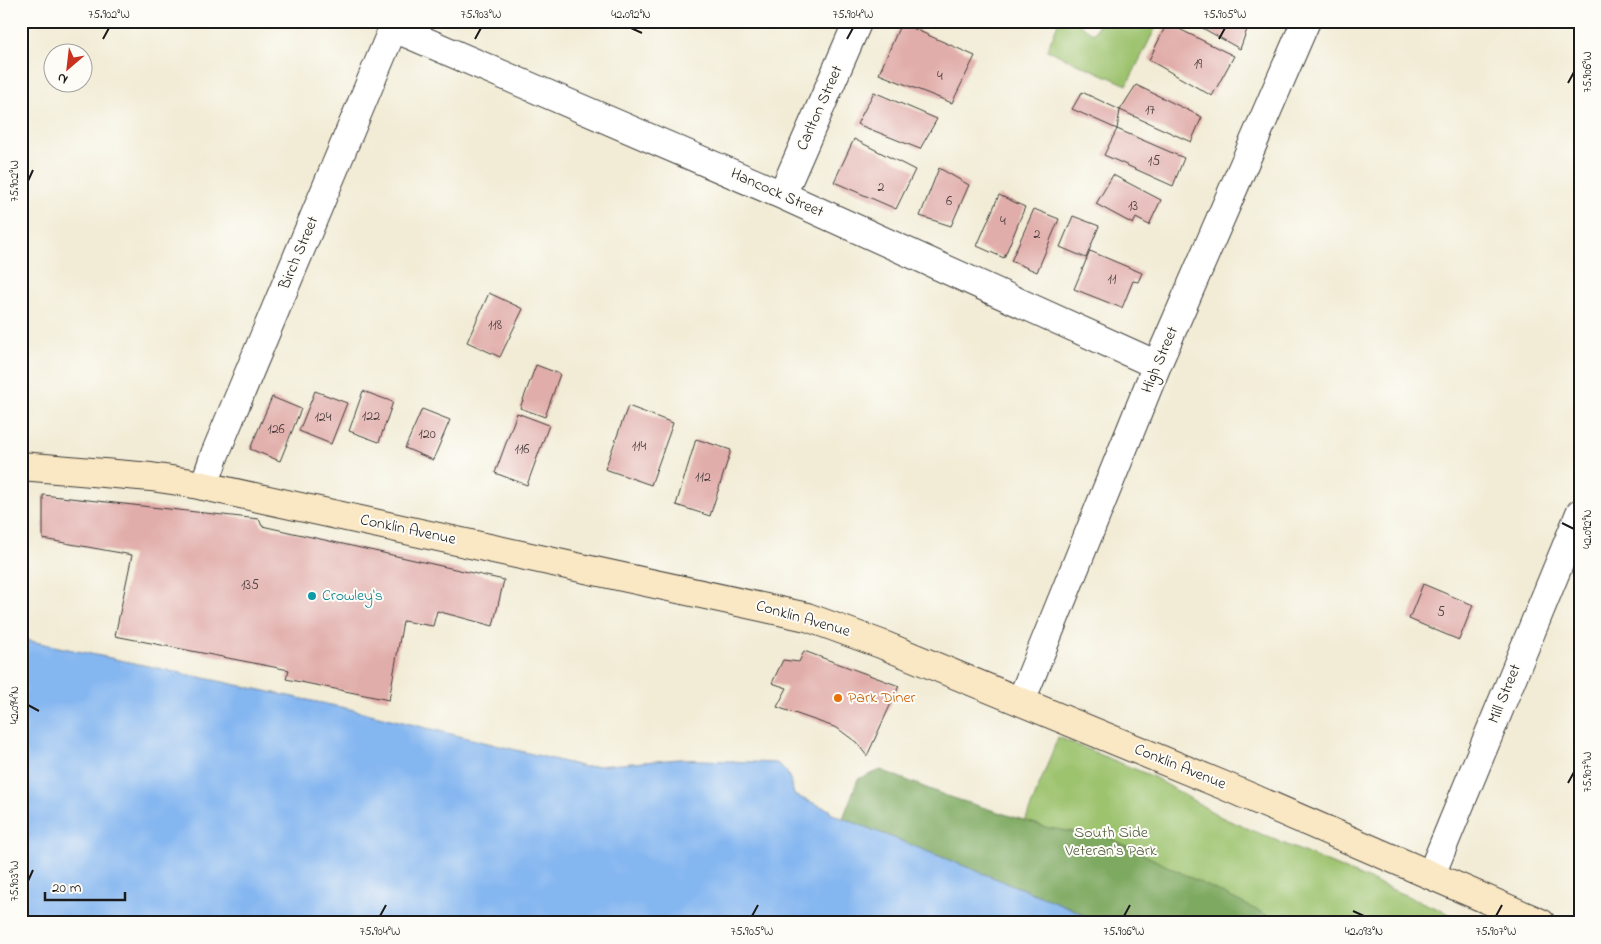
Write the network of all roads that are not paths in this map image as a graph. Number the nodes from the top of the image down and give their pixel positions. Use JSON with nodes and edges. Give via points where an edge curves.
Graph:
{"nodes":[{"id":1,"x":858,"y":21,"type":"edge"},
{"id":2,"x":1306,"y":21,"type":"edge"},
{"id":3,"x":395,"y":24,"type":"edge"},
{"id":4,"x":782,"y":195,"type":"junction"},
{"id":5,"x":1157,"y":365,"type":"junction"},
{"id":6,"x":21,"y":466,"type":"edge"},
{"id":7,"x":204,"y":486,"type":"junction"},
{"id":8,"x":1580,"y":513,"type":"edge"},
{"id":9,"x":1021,"y":701,"type":"junction"},
{"id":10,"x":1431,"y":875,"type":"junction"},
{"id":11,"x":1541,"y":923,"type":"edge"}],
"edges":[{"from":1,"to":4,"type":"street","name":"Carlton Street"},
{"from":2,"to":5,"type":"street","name":"High Street"},
{"from":3,"to":4,"type":"street","name":"Hancock Street"},
{"from":3,"to":7,"type":"street","name":"Birch Street"},
{"from":4,"to":5,"type":"street","name":"Hancock Street"},
{"from":5,"to":9,"type":"street","name":"High Street"},
{"from":6,"to":7,"type":"main road","name":"Conklin Avenue","via":[[150,477]]},
{"from":7,"to":9,"type":"main road","name":"Conklin Avenue","via":[[807,617]]},
{"from":8,"to":10,"type":"street","name":"Mill Street"},
{"from":9,"to":10,"type":"main road","name":"Conklin Avenue"},
{"from":10,"to":11,"type":"main road","name":"Conklin Avenue"}]}
